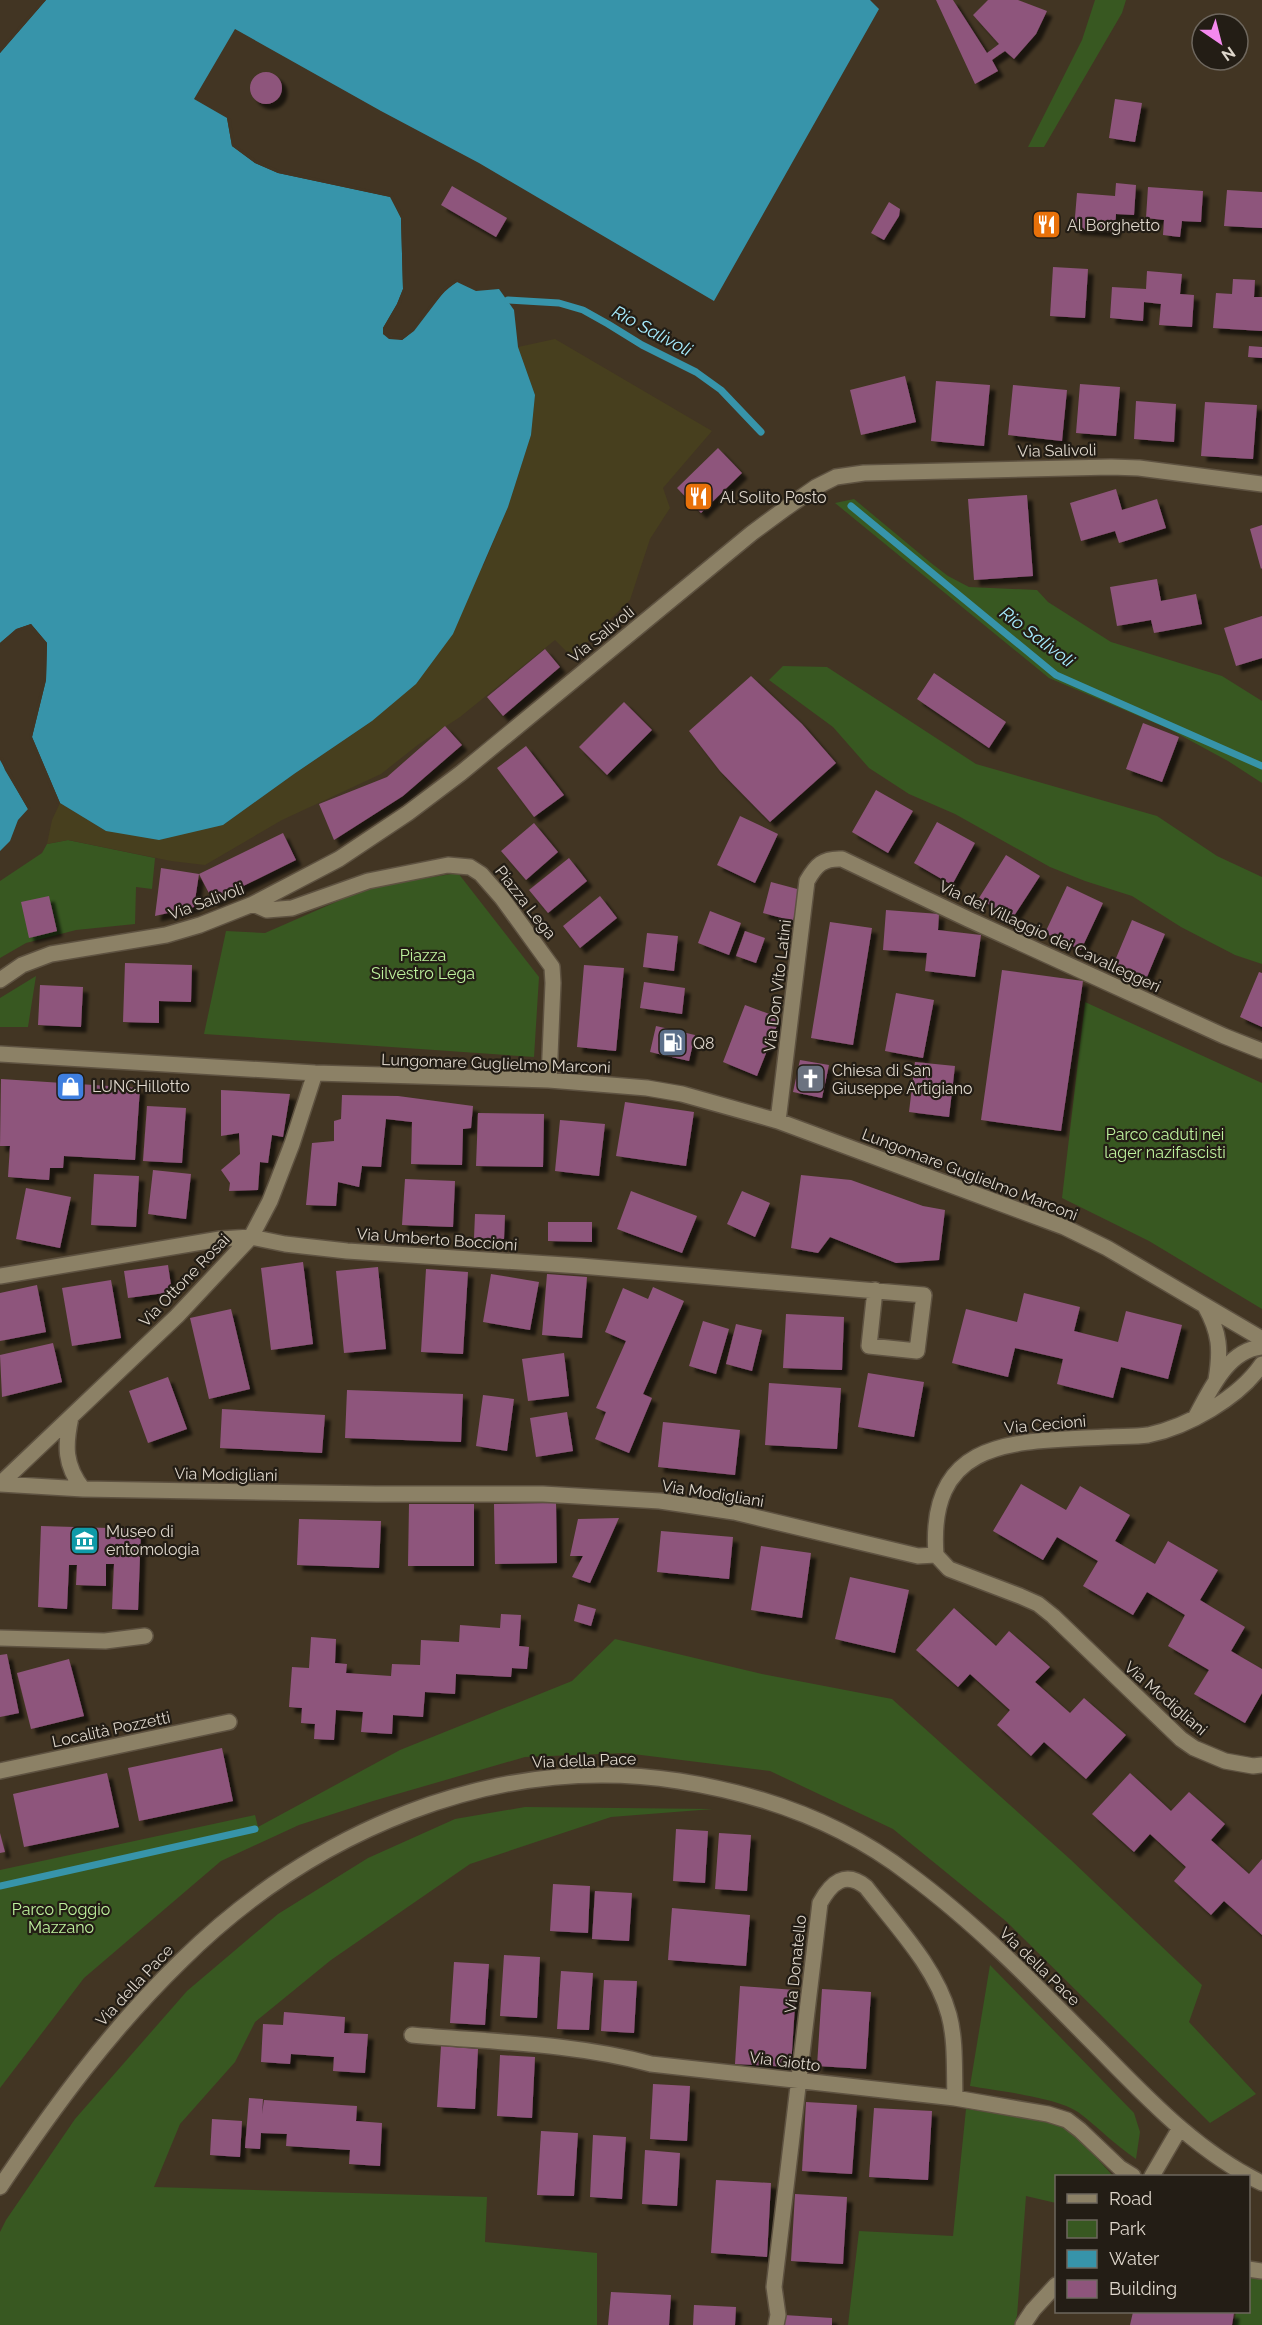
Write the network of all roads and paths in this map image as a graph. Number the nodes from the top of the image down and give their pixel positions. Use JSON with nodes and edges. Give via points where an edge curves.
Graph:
{"nodes":[{"id":1,"x":1262,"y":484,"type":"edge"},
{"id":2,"x":822,"y":861,"type":"joint"},
{"id":3,"x":253,"y":904,"type":"junction"},
{"id":4,"x":0,"y":980,"type":"edge"},
{"id":5,"x":1262,"y":1051,"type":"edge"},
{"id":6,"x":0,"y":1054,"type":"edge"},
{"id":7,"x":315,"y":1073,"type":"junction"},
{"id":8,"x":549,"y":1080,"type":"junction"},
{"id":9,"x":778,"y":1121,"type":"junction"},
{"id":10,"x":251,"y":1237,"type":"junction"},
{"id":11,"x":0,"y":1276,"type":"edge"},
{"id":12,"x":875,"y":1290,"type":"junction"},
{"id":13,"x":1205,"y":1306,"type":"junction"},
{"id":14,"x":1262,"y":1340,"type":"edge"},
{"id":15,"x":1262,"y":1347,"type":"edge"},
{"id":16,"x":1262,"y":1364,"type":"edge"},
{"id":17,"x":1216,"y":1380,"type":"junction"},
{"id":18,"x":71,"y":1417,"type":"junction"},
{"id":19,"x":1195,"y":1418,"type":"junction"},
{"id":20,"x":0,"y":1484,"type":"edge"},
{"id":21,"x":83,"y":1489,"type":"junction"},
{"id":22,"x":936,"y":1556,"type":"junction"},
{"id":23,"x":145,"y":1636,"type":"dead end"},
{"id":24,"x":0,"y":1638,"type":"edge"},
{"id":25,"x":229,"y":1722,"type":"dead end"},
{"id":26,"x":1262,"y":1765,"type":"edge"},
{"id":27,"x":0,"y":1771,"type":"edge"},
{"id":28,"x":412,"y":2036,"type":"dead end"},
{"id":29,"x":800,"y":2081,"type":"junction"},
{"id":30,"x":955,"y":2098,"type":"junction"},
{"id":31,"x":1180,"y":2128,"type":"junction"},
{"id":32,"x":1131,"y":2175,"type":"edge"},
{"id":33,"x":1153,"y":2175,"type":"edge"},
{"id":34,"x":1248,"y":2175,"type":"edge"},
{"id":35,"x":0,"y":2187,"type":"edge"},
{"id":36,"x":1055,"y":2286,"type":"edge"},
{"id":37,"x":776,"y":2325,"type":"edge"},
{"id":38,"x":1023,"y":2325,"type":"edge"}],
"edges":[{"from":1,"to":3,"type":"street","name":"Via Salivoli","via":[[1111,467],[850,473],[836,477],[808,492],[752,533],[408,813],[339,859]]},
{"from":2,"to":5,"type":"street","name":"Via del Villaggio dei Cavalleggeri","via":[[842,859]]},
{"from":2,"to":9,"type":"street","name":"Via Don Vito Latini","via":[[807,881]]},
{"from":3,"to":4,"type":"street","name":"Via Salivoli","via":[[166,935],[51,954],[22,965]]},
{"from":3,"to":8,"type":"street","name":"Piazza Lega","via":[[267,910],[292,908],[368,881],[448,865],[470,867],[502,898],[552,967]]},
{"from":6,"to":7,"type":"street","name":"Lungomare Guglielmo Marconi"},
{"from":7,"to":8,"type":"street","name":"Lungomare Guglielmo Marconi"},
{"from":7,"to":10,"type":"street","name":"Via Ottone Rosai","via":[[270,1202]]},
{"from":8,"to":9,"type":"street","name":"Lungomare Guglielmo Marconi","via":[[682,1094]]},
{"from":9,"to":13,"type":"street","name":"Lungomare Guglielmo Marconi","via":[[1064,1227]]},
{"from":10,"to":11,"type":"street","name":"Via Umberto Boccioni"},
{"from":10,"to":12,"type":"street","name":"Via Umberto Boccioni","via":[[347,1251]]},
{"from":10,"to":18,"type":"street","name":"Via Ottone Rosai","via":[[177,1316]]},
{"from":12,"to":12,"type":"street","name":"Via Umberto Boccioni","via":[[869,1346],[917,1351],[924,1295]]},
{"from":13,"to":14,"type":"street","name":"Lungomare Guglielmo Marconi"},
{"from":13,"to":17,"type":"street","via":[[1219,1340]]},
{"from":15,"to":17,"type":"street","via":[[1241,1353]]},
{"from":16,"to":19,"type":"street","name":"Via Cecioni","via":[[1240,1389]]},
{"from":17,"to":19,"type":"street"},
{"from":18,"to":20,"type":"street","name":"Via Ottone Rosai"},
{"from":18,"to":21,"type":"street","via":[[67,1436],[69,1465]]},
{"from":19,"to":22,"type":"street","name":"Via Cecioni","via":[[1145,1435],[1034,1441],[975,1456],[959,1468],[941,1497]]},
{"from":20,"to":21,"type":"street","name":"Via Modigliani"},
{"from":21,"to":22,"type":"street","name":"Via Modigliani","via":[[543,1494],[660,1501],[734,1512],[903,1553]]},
{"from":22,"to":26,"type":"street","name":"Via Modigliani","via":[[949,1569],[1038,1604],[1194,1748],[1226,1761]]},
{"from":23,"to":24,"type":"street","via":[[105,1641]]},
{"from":25,"to":27,"type":"street","name":"Località Pozzetti"},
{"from":28,"to":29,"type":"street","name":"Via Giotto","via":[[546,2047]]},
{"from":29,"to":30,"type":"street","name":"Via Giotto"},
{"from":29,"to":30,"type":"street","name":"Via Donatello","via":[[820,1903],[834,1882],[848,1879],[866,1887],[923,1962],[942,1994],[953,2043]]},
{"from":29,"to":37,"type":"street","name":"Via Donatello","via":[[774,2286]]},
{"from":30,"to":32,"type":"street","name":"Via Giotto","via":[[1067,2120]]},
{"from":31,"to":33,"type":"street"},
{"from":31,"to":34,"type":"street","name":"Via della Pace"},
{"from":31,"to":35,"type":"street","name":"Via della Pace","via":[[956,1910],[861,1842],[812,1817],[755,1797],[650,1776],[596,1774],[494,1785],[438,1800],[335,1846],[270,1888],[183,1959],[139,2004],[91,2059]]},
{"from":36,"to":38,"type":"street"}]}
